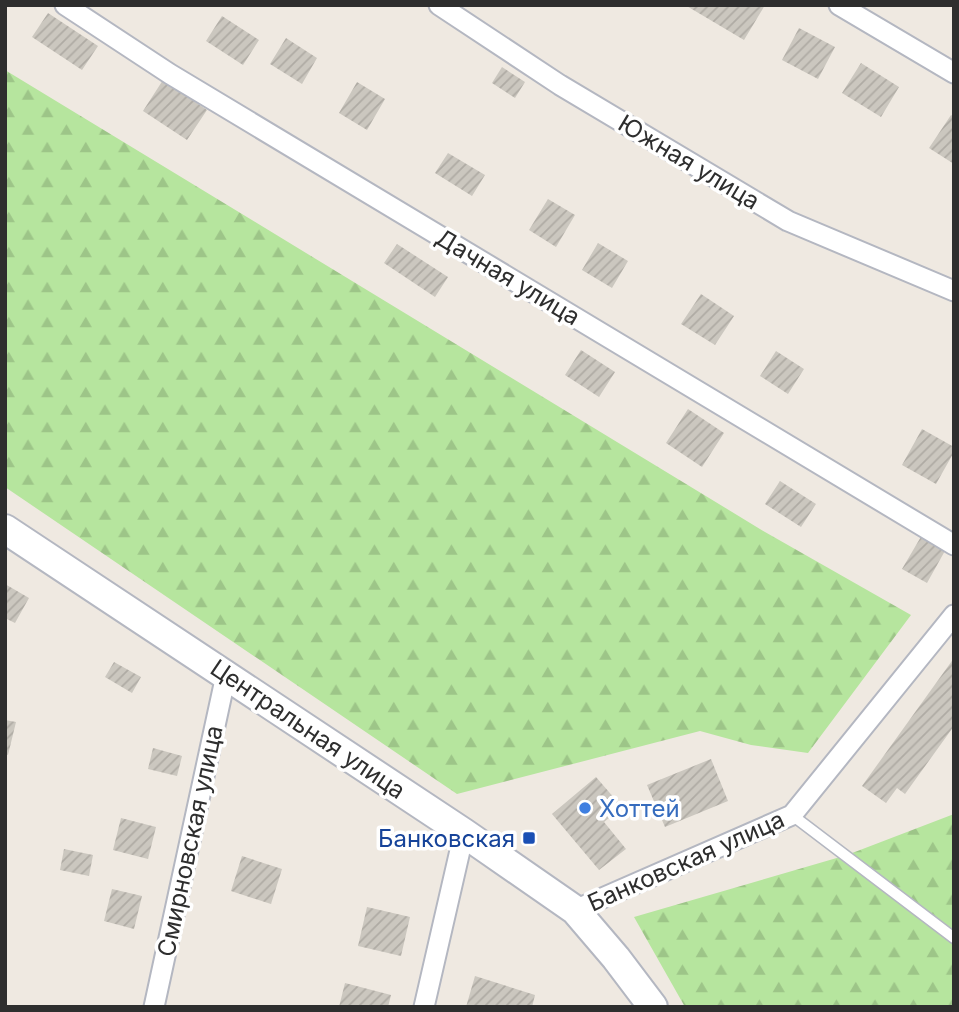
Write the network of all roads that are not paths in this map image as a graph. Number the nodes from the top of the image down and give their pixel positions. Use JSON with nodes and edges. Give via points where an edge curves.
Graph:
{"nodes":[{"id":1,"x":65,"y":5,"type":"edge"},
{"id":2,"x":439,"y":5,"type":"edge"},
{"id":3,"x":839,"y":5,"type":"edge"},
{"id":4,"x":954,"y":73,"type":"edge"},
{"id":5,"x":954,"y":291,"type":"edge"},
{"id":6,"x":5,"y":529,"type":"edge"},
{"id":7,"x":954,"y":545,"type":"edge"},
{"id":8,"x":954,"y":615,"type":"edge"},
{"id":9,"x":226,"y":674,"type":"junction"},
{"id":10,"x":792,"y":815,"type":"junction"},
{"id":11,"x":464,"y":833,"type":"junction"},
{"id":12,"x":575,"y":910,"type":"junction"},
{"id":13,"x":954,"y":938,"type":"edge"},
{"id":14,"x":154,"y":1007,"type":"edge"},
{"id":15,"x":424,"y":1007,"type":"edge"},
{"id":16,"x":653,"y":1007,"type":"edge"}],
"edges":[{"from":1,"to":7,"type":"street","name":"Дачная улица","via":[[182,81]]},
{"from":2,"to":5,"type":"street","name":"Южная улица","via":[[560,85],[788,221]]},
{"from":3,"to":4,"type":"street"},
{"from":6,"to":9,"type":"street","name":"Центральная улица"},
{"from":8,"to":10,"type":"street","name":"Банковская улица"},
{"from":9,"to":11,"type":"street","name":"Центральная улица"},
{"from":9,"to":14,"type":"street","name":"Смирновская улица"},
{"from":10,"to":12,"type":"street","name":"Банковская улица"},
{"from":10,"to":13,"type":"lane"},
{"from":11,"to":12,"type":"street","name":"Центральная улица"},
{"from":11,"to":15,"type":"street"},
{"from":12,"to":16,"type":"street","name":"Центральная улица"}]}
